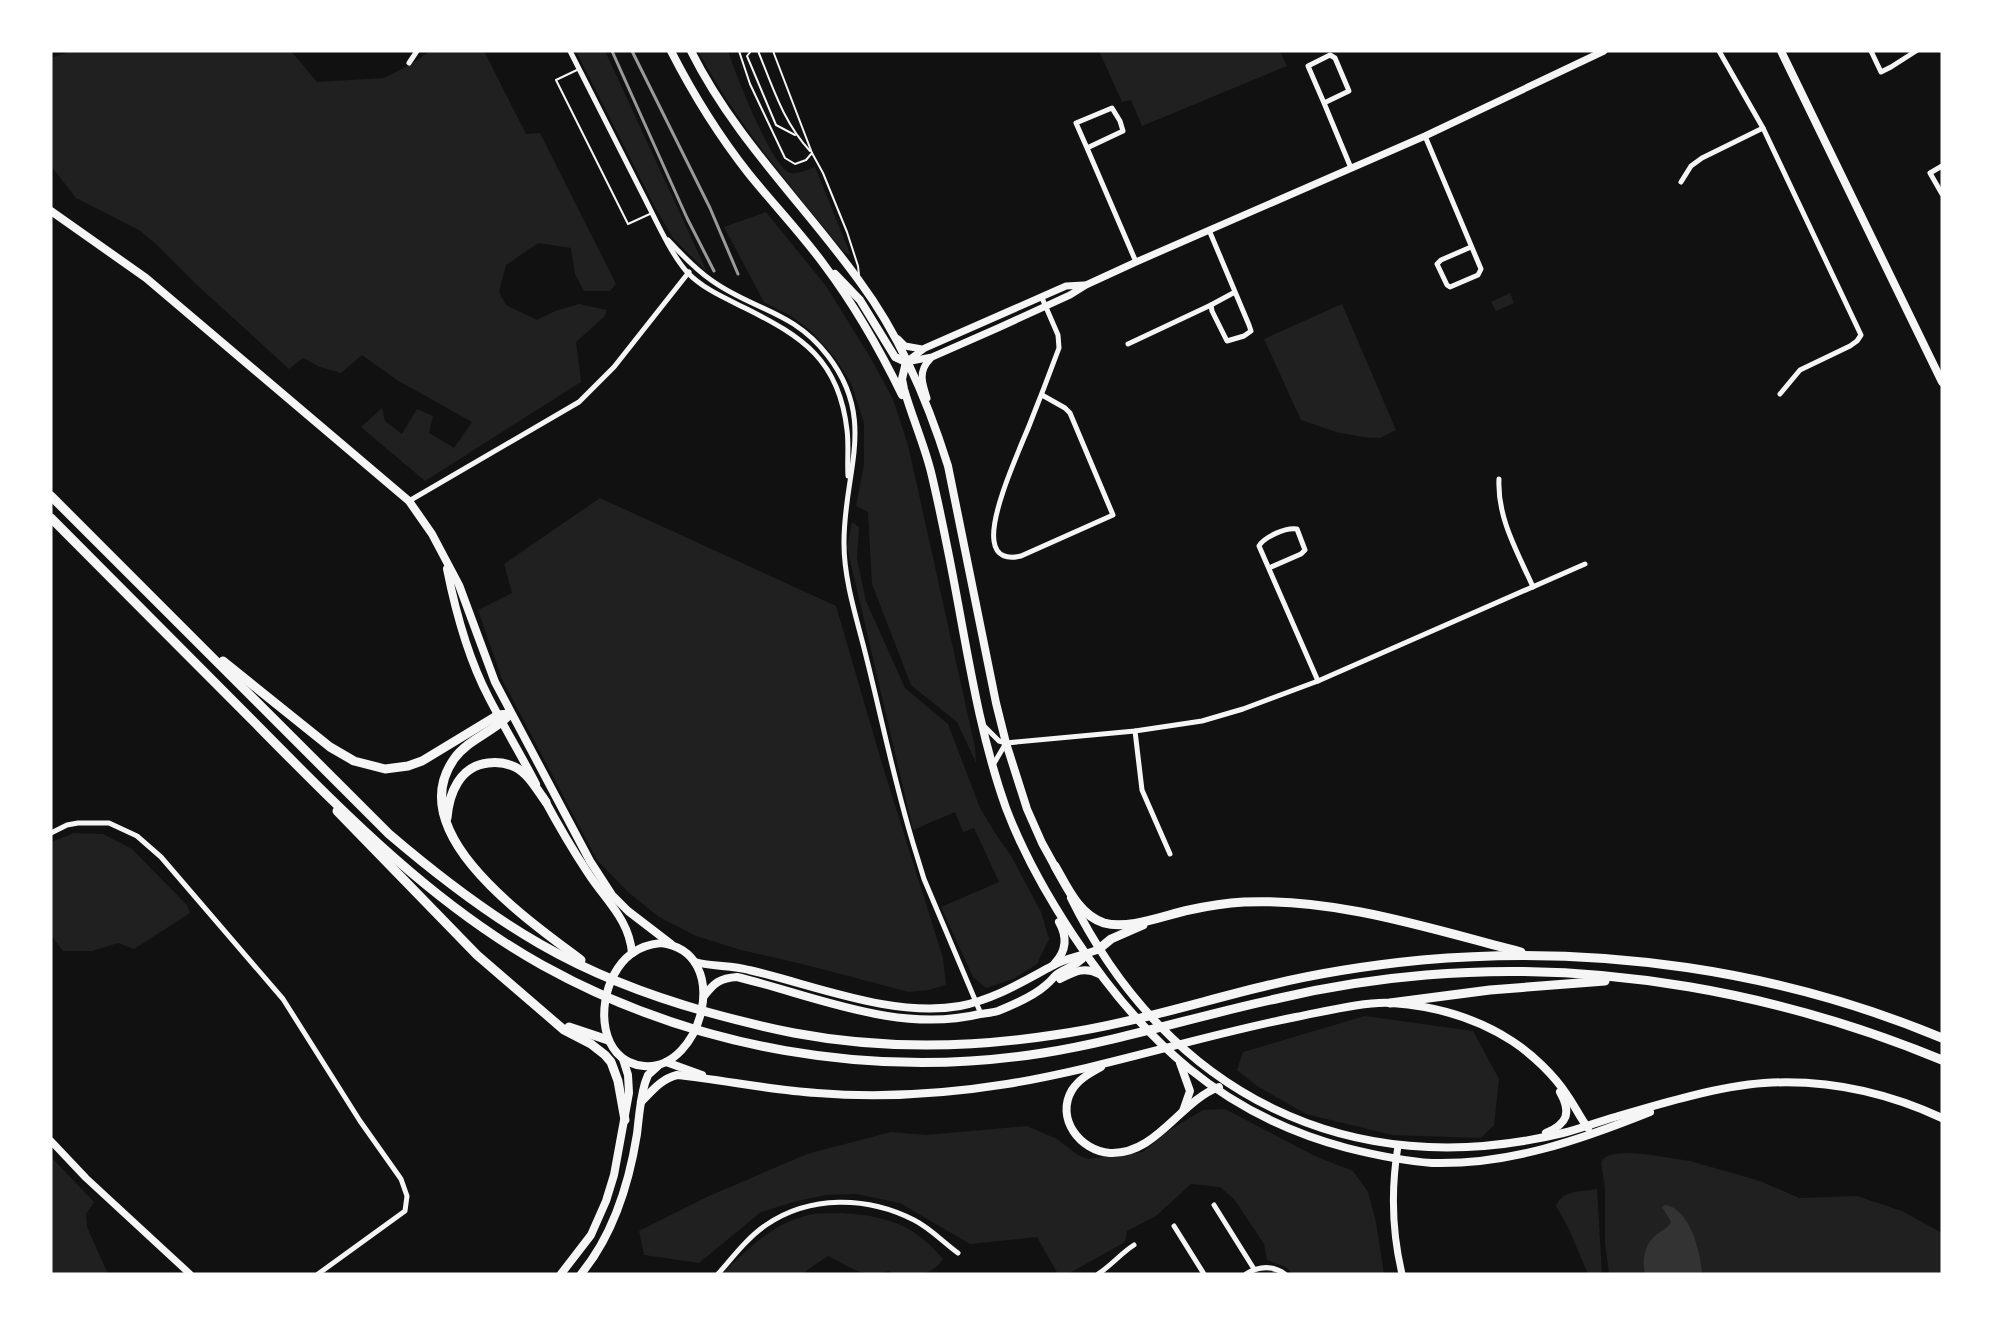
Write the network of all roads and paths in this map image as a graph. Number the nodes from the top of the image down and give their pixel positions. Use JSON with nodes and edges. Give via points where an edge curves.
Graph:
{"nodes":[{"id":1,"x":417,"y":51,"type":"edge"},
{"id":2,"x":570,"y":51,"type":"edge"},
{"id":3,"x":671,"y":51,"type":"edge"},
{"id":4,"x":691,"y":51,"type":"edge"},
{"id":5,"x":739,"y":51,"type":"edge"},
{"id":6,"x":751,"y":51,"type":"edge"},
{"id":7,"x":758,"y":51,"type":"edge"},
{"id":8,"x":773,"y":51,"type":"edge"},
{"id":9,"x":1604,"y":51,"type":"edge"},
{"id":10,"x":1719,"y":51,"type":"edge"},
{"id":11,"x":1781,"y":51,"type":"edge"},
{"id":12,"x":1871,"y":51,"type":"edge"},
{"id":13,"x":1916,"y":51,"type":"edge"},
{"id":14,"x":409,"y":63,"type":"dead end"},
{"id":15,"x":579,"y":69,"type":"junction"},
{"id":16,"x":1324,"y":103,"type":"junction"},
{"id":17,"x":1762,"y":128,"type":"junction"},
{"id":18,"x":795,"y":135,"type":"junction"},
{"id":19,"x":1425,"y":136,"type":"junction"},
{"id":20,"x":1087,"y":148,"type":"junction"},
{"id":21,"x":812,"y":153,"type":"junction"},
{"id":22,"x":1942,"y":166,"type":"edge"},
{"id":23,"x":1351,"y":168,"type":"junction"},
{"id":24,"x":1681,"y":182,"type":"dead end"},
{"id":25,"x":1942,"y":194,"type":"edge"},
{"id":26,"x":51,"y":211,"type":"edge"},
{"id":27,"x":652,"y":212,"type":"junction"},
{"id":28,"x":1209,"y":230,"type":"junction"},
{"id":29,"x":668,"y":240,"type":"junction"},
{"id":30,"x":1472,"y":247,"type":"junction"},
{"id":31,"x":1136,"y":262,"type":"junction"},
{"id":32,"x":825,"y":265,"type":"junction"},
{"id":33,"x":694,"y":266,"type":"junction"},
{"id":34,"x":688,"y":273,"type":"junction"},
{"id":35,"x":860,"y":281,"type":"junction"},
{"id":36,"x":1086,"y":285,"type":"junction"},
{"id":37,"x":1235,"y":292,"type":"junction"},
{"id":38,"x":1042,"y":298,"type":"junction"},
{"id":39,"x":1211,"y":305,"type":"junction"},
{"id":40,"x":1045,"y":307,"type":"junction"},
{"id":41,"x":884,"y":318,"type":"junction"},
{"id":42,"x":1128,"y":344,"type":"dead end"},
{"id":43,"x":925,"y":348,"type":"junction"},
{"id":44,"x":932,"y":357,"type":"junction"},
{"id":45,"x":906,"y":362,"type":"junction"},
{"id":46,"x":1942,"y":382,"type":"edge"},
{"id":47,"x":1780,"y":394,"type":"dead end"},
{"id":48,"x":1042,"y":395,"type":"junction"},
{"id":49,"x":911,"y":412,"type":"junction"},
{"id":50,"x":938,"y":435,"type":"junction"},
{"id":51,"x":1499,"y":479,"type":"dead end"},
{"id":52,"x":849,"y":486,"type":"junction"},
{"id":53,"x":51,"y":496,"type":"edge"},
{"id":54,"x":409,"y":501,"type":"junction"},
{"id":55,"x":51,"y":518,"type":"edge"},
{"id":56,"x":446,"y":564,"type":"junction"},
{"id":57,"x":1585,"y":564,"type":"dead end"},
{"id":58,"x":1269,"y":568,"type":"junction"},
{"id":59,"x":1533,"y":587,"type":"junction"},
{"id":60,"x":182,"y":627,"type":"junction"},
{"id":61,"x":1318,"y":681,"type":"junction"},
{"id":62,"x":510,"y":714,"type":"junction"},
{"id":63,"x":500,"y":719,"type":"junction"},
{"id":64,"x":982,"y":724,"type":"junction"},
{"id":65,"x":1135,"y":730,"type":"junction"},
{"id":66,"x":1006,"y":743,"type":"junction"},
{"id":67,"x":993,"y":765,"type":"junction"},
{"id":68,"x":308,"y":777,"type":"junction"},
{"id":69,"x":546,"y":802,"type":"junction"},
{"id":70,"x":447,"y":823,"type":"junction"},
{"id":71,"x":51,"y":833,"type":"edge"},
{"id":72,"x":1170,"y":854,"type":"dead end"},
{"id":73,"x":1055,"y":866,"type":"junction"},
{"id":74,"x":1039,"y":880,"type":"junction"},
{"id":75,"x":1156,"y":919,"type":"junction"},
{"id":76,"x":671,"y":944,"type":"junction"},
{"id":77,"x":1100,"y":949,"type":"junction"},
{"id":78,"x":632,"y":953,"type":"junction"},
{"id":79,"x":1086,"y":954,"type":"junction"},
{"id":80,"x":1532,"y":955,"type":"junction"},
{"id":81,"x":695,"y":962,"type":"junction"},
{"id":82,"x":1051,"y":966,"type":"junction"},
{"id":83,"x":597,"y":972,"type":"junction"},
{"id":84,"x":1100,"y":975,"type":"junction"},
{"id":85,"x":1633,"y":979,"type":"junction"},
{"id":86,"x":1045,"y":986,"type":"junction"},
{"id":87,"x":704,"y":996,"type":"junction"},
{"id":88,"x":977,"y":1002,"type":"junction"},
{"id":89,"x":1390,"y":1003,"type":"junction"},
{"id":90,"x":981,"y":1014,"type":"junction"},
{"id":91,"x":545,"y":1015,"type":"junction"},
{"id":92,"x":1942,"y":1038,"type":"edge"},
{"id":93,"x":608,"y":1040,"type":"junction"},
{"id":94,"x":623,"y":1059,"type":"junction"},
{"id":95,"x":1942,"y":1060,"type":"edge"},
{"id":96,"x":1113,"y":1061,"type":"junction"},
{"id":97,"x":1179,"y":1062,"type":"junction"},
{"id":98,"x":663,"y":1063,"type":"junction"},
{"id":99,"x":1550,"y":1075,"type":"junction"},
{"id":100,"x":714,"y":1079,"type":"junction"},
{"id":101,"x":1236,"y":1088,"type":"junction"},
{"id":102,"x":1215,"y":1089,"type":"junction"},
{"id":103,"x":1682,"y":1100,"type":"junction"},
{"id":104,"x":641,"y":1102,"type":"junction"},
{"id":105,"x":1182,"y":1112,"type":"junction"},
{"id":106,"x":1942,"y":1118,"type":"edge"},
{"id":107,"x":625,"y":1120,"type":"junction"},
{"id":108,"x":1587,"y":1126,"type":"junction"},
{"id":109,"x":1596,"y":1133,"type":"junction"},
{"id":110,"x":1535,"y":1138,"type":"junction"},
{"id":111,"x":51,"y":1141,"type":"edge"},
{"id":112,"x":1398,"y":1146,"type":"junction"},
{"id":113,"x":1396,"y":1160,"type":"junction"},
{"id":114,"x":1214,"y":1205,"type":"dead end"},
{"id":115,"x":1174,"y":1226,"type":"dead end"},
{"id":116,"x":1134,"y":1245,"type":"dead end"},
{"id":117,"x":958,"y":1253,"type":"dead end"},
{"id":118,"x":1254,"y":1269,"type":"junction"},
{"id":119,"x":183,"y":1270,"type":"edge"},
{"id":120,"x":190,"y":1274,"type":"edge"},
{"id":121,"x":318,"y":1274,"type":"edge"},
{"id":122,"x":561,"y":1274,"type":"edge"},
{"id":123,"x":581,"y":1274,"type":"edge"},
{"id":124,"x":718,"y":1274,"type":"edge"},
{"id":125,"x":1098,"y":1274,"type":"edge"},
{"id":126,"x":1204,"y":1274,"type":"edge"},
{"id":127,"x":1246,"y":1274,"type":"edge"},
{"id":128,"x":1285,"y":1274,"type":"edge"},
{"id":129,"x":1402,"y":1274,"type":"edge"}],
"edges":[{"from":1,"to":14,"type":"street"},
{"from":2,"to":15,"type":"street"},
{"from":3,"to":32,"type":"main road","via":[[729,146]]},
{"from":4,"to":35,"type":"main road","via":[[759,158]]},
{"from":5,"to":21,"type":"lane","via":[[785,158],[795,164]]},
{"from":6,"to":18,"type":"lane","via":[[747,56],[776,124]]},
{"from":7,"to":18,"type":"lane"},
{"from":8,"to":21,"type":"lane"},
{"from":9,"to":19,"type":"street"},
{"from":10,"to":17,"type":"street"},
{"from":11,"to":46,"type":"main road"},
{"from":12,"to":13,"type":"street","via":[[1881,72]]},
{"from":15,"to":27,"type":"street"},
{"from":15,"to":27,"type":"lane","via":[[556,80],[628,224]]},
{"from":16,"to":16,"type":"street","via":[[1349,91],[1335,58],[1330,55],[1308,66]]},
{"from":16,"to":23,"type":"street"},
{"from":17,"to":24,"type":"street","via":[[1702,158],[1691,166]]},
{"from":17,"to":47,"type":"street","via":[[1861,335],[1850,346],[1800,370]]},
{"from":18,"to":21,"type":"lane"},
{"from":19,"to":23,"type":"street"},
{"from":19,"to":30,"type":"street"},
{"from":20,"to":20,"type":"street","via":[[1123,131],[1112,108],[1076,123]]},
{"from":20,"to":31,"type":"street"},
{"from":21,"to":35,"type":"lane","via":[[848,232]]},
{"from":22,"to":25,"type":"street","via":[[1930,173]]},
{"from":23,"to":28,"type":"street"},
{"from":26,"to":54,"type":"main road","via":[[146,278]]},
{"from":27,"to":29,"type":"street"},
{"from":28,"to":31,"type":"street"},
{"from":28,"to":37,"type":"street"},
{"from":29,"to":33,"type":"street"},
{"from":29,"to":34,"type":"street"},
{"from":30,"to":30,"type":"street","via":[[1480,272],[1450,287],[1437,264]]},
{"from":31,"to":36,"type":"street"},
{"from":32,"to":45,"type":"main road","via":[[860,300],[895,357]]},
{"from":32,"to":49,"type":"main road","via":[[869,332]]},
{"from":33,"to":34,"type":"street"},
{"from":33,"to":52,"type":"street","via":[[724,288],[791,321],[829,357],[847,389],[857,428]]},
{"from":34,"to":52,"type":"street","via":[[707,289],[790,332],[820,360],[839,395],[844,415]]},
{"from":34,"to":54,"type":"street","via":[[614,367],[579,402]]},
{"from":35,"to":41,"type":"main road"},
{"from":36,"to":38,"type":"street","via":[[1066,286]]},
{"from":36,"to":40,"type":"street"},
{"from":37,"to":39,"type":"street"},
{"from":37,"to":39,"type":"street","via":[[1251,331],[1244,336],[1227,341]]},
{"from":38,"to":40,"type":"street"},
{"from":38,"to":43,"type":"street"},
{"from":39,"to":42,"type":"street"},
{"from":40,"to":44,"type":"street"},
{"from":40,"to":48,"type":"street","via":[[1058,335],[1059,348]]},
{"from":41,"to":43,"type":"street","via":[[905,346]]},
{"from":41,"to":45,"type":"main road"},
{"from":43,"to":45,"type":"street"},
{"from":44,"to":45,"type":"street"},
{"from":44,"to":50,"type":"street","via":[[925,364],[922,380]]},
{"from":45,"to":49,"type":"main road","via":[[902,379]]},
{"from":45,"to":50,"type":"main road"},
{"from":48,"to":48,"type":"street","via":[[999,505],[994,541],[1003,557],[1021,556],[1113,515],[1070,412]]},
{"from":49,"to":64,"type":"main road","via":[[930,471]]},
{"from":50,"to":66,"type":"main road","via":[[948,466]]},
{"from":51,"to":59,"type":"street","via":[[1501,510]]},
{"from":52,"to":88,"type":"street","via":[[844,546],[848,573],[910,834],[924,879]]},
{"from":53,"to":60,"type":"highway"},
{"from":54,"to":56,"type":"main road","via":[[432,534]]},
{"from":55,"to":68,"type":"highway"},
{"from":56,"to":62,"type":"main road","via":[[459,585],[481,649]]},
{"from":56,"to":63,"type":"main road","via":[[467,647]]},
{"from":57,"to":59,"type":"street"},
{"from":58,"to":58,"type":"street","via":[[1258,546],[1290,528],[1297,529],[1305,550]]},
{"from":58,"to":61,"type":"street"},
{"from":59,"to":61,"type":"street"},
{"from":60,"to":63,"type":"highway","via":[[330,747],[374,767],[415,764]]},
{"from":60,"to":83,"type":"highway","via":[[389,834],[436,874],[487,912]]},
{"from":61,"to":65,"type":"street","via":[[1202,721]]},
{"from":62,"to":63,"type":"highway"},
{"from":62,"to":76,"type":"main road","via":[[601,879],[627,911]]},
{"from":63,"to":69,"type":"main road"},
{"from":63,"to":70,"type":"highway","via":[[462,750],[451,765],[442,794]]},
{"from":64,"to":66,"type":"street","via":[[993,737]]},
{"from":64,"to":67,"type":"main road"},
{"from":65,"to":66,"type":"street"},
{"from":65,"to":72,"type":"street","via":[[1142,790]]},
{"from":66,"to":67,"type":"street"},
{"from":66,"to":73,"type":"main road","via":[[1027,809]]},
{"from":67,"to":74,"type":"main road","via":[[1014,828]]},
{"from":68,"to":85,"type":"highway","via":[[450,905],[545,967],[656,1016],[794,1053],[918,1064],[985,1060],[1111,1040],[1343,985],[1494,971]]},
{"from":68,"to":91,"type":"highway","via":[[349,826],[469,948]]},
{"from":69,"to":70,"type":"highway","via":[[516,768],[505,763],[480,764],[458,781],[448,806]]},
{"from":69,"to":78,"type":"main road","via":[[587,872],[624,921]]},
{"from":70,"to":83,"type":"highway","via":[[461,849],[495,890]]},
{"from":71,"to":121,"type":"street","via":[[78,823],[109,823],[137,836],[161,857],[283,999],[401,1179],[407,1196],[405,1211]]},
{"from":73,"to":75,"type":"highway","via":[[1074,899],[1091,917],[1103,923],[1120,924]]},
{"from":73,"to":77,"type":"main road"},
{"from":74,"to":79,"type":"main road"},
{"from":74,"to":82,"type":"main road","via":[[1065,936],[1063,953]]},
{"from":75,"to":77,"type":"highway","via":[[1111,939]]},
{"from":75,"to":80,"type":"highway","via":[[1244,902],[1306,903],[1366,913]]},
{"from":76,"to":78,"type":"main road","via":[[652,944]]},
{"from":76,"to":81,"type":"main road"},
{"from":77,"to":79,"type":"main road"},
{"from":77,"to":101,"type":"main road","via":[[1164,1032]]},
{"from":78,"to":93,"type":"main road","via":[[610,984],[604,1008]]},
{"from":79,"to":82,"type":"main road"},
{"from":79,"to":84,"type":"main road"},
{"from":79,"to":86,"type":"main road"},
{"from":80,"to":83,"type":"highway","via":[[1422,960],[1340,971],[1112,1025],[973,1044],[856,1042],[798,1034],[678,1004]]},
{"from":80,"to":92,"type":"highway","via":[[1634,962],[1770,982],[1846,1003]]},
{"from":81,"to":87,"type":"main road"},
{"from":81,"to":88,"type":"main road","via":[[747,969],[900,1005],[939,1008]]},
{"from":82,"to":88,"type":"main road"},
{"from":84,"to":86,"type":"main road","via":[[1083,969]]},
{"from":84,"to":97,"type":"main road","via":[[1148,1033]]},
{"from":85,"to":89,"type":"highway","via":[[1490,990]]},
{"from":85,"to":95,"type":"highway","via":[[1682,985],[1798,1011]]},
{"from":86,"to":90,"type":"main road","via":[[996,1012]]},
{"from":87,"to":90,"type":"main road","via":[[721,979],[737,977],[867,1012],[944,1020]]},
{"from":87,"to":98,"type":"main road","via":[[692,1036]]},
{"from":88,"to":90,"type":"street"},
{"from":89,"to":96,"type":"main road","via":[[1278,1021]]},
{"from":89,"to":99,"type":"main road","via":[[1469,1019],[1514,1042]]},
{"from":91,"to":93,"type":"highway","via":[[577,1031]]},
{"from":91,"to":107,"type":"highway","via":[[598,1049],[611,1062]]},
{"from":93,"to":94,"type":"main road"},
{"from":94,"to":98,"type":"main road","via":[[641,1066]]},
{"from":94,"to":107,"type":"main road","via":[[629,1092]]},
{"from":96,"to":100,"type":"main road","via":[[1008,1084],[948,1092],[818,1094]]},
{"from":96,"to":105,"type":"main road","via":[[1090,1073],[1071,1091],[1066,1113],[1082,1143],[1110,1153],[1130,1150]]},
{"from":97,"to":102,"type":"main road"},
{"from":97,"to":105,"type":"main road","via":[[1190,1091]]},
{"from":98,"to":100,"type":"main road"},
{"from":98,"to":104,"type":"main road","via":[[648,1076]]},
{"from":99,"to":108,"type":"main road"},
{"from":99,"to":110,"type":"main road","via":[[1565,1102],[1567,1115],[1557,1128]]},
{"from":100,"to":104,"type":"main road","via":[[669,1077]]},
{"from":101,"to":102,"type":"main road"},
{"from":101,"to":112,"type":"main road","via":[[1312,1125]]},
{"from":102,"to":105,"type":"main road"},
{"from":102,"to":113,"type":"main road","via":[[1248,1109],[1319,1141]]},
{"from":103,"to":106,"type":"main road","via":[[1731,1087],[1796,1082],[1868,1091]]},
{"from":103,"to":108,"type":"main road"},
{"from":103,"to":109,"type":"main road"},
{"from":104,"to":123,"type":"main road","via":[[631,1166],[617,1210],[603,1244]]},
{"from":107,"to":122,"type":"main road","via":[[606,1201],[591,1235]]},
{"from":108,"to":109,"type":"main road"},
{"from":108,"to":110,"type":"main road"},
{"from":109,"to":113,"type":"main road","via":[[1548,1149],[1485,1160]]},
{"from":110,"to":112,"type":"main road","via":[[1443,1148]]},
{"from":111,"to":119,"type":"street"},
{"from":112,"to":113,"type":"street"},
{"from":113,"to":129,"type":"street","via":[[1394,1235]]},
{"from":114,"to":118,"type":"street"},
{"from":115,"to":126,"type":"street"},
{"from":116,"to":125,"type":"street"},
{"from":117,"to":124,"type":"street","via":[[916,1221],[885,1208],[867,1203],[825,1203],[766,1225]]},
{"from":118,"to":127,"type":"street"},
{"from":118,"to":128,"type":"street","via":[[1266,1267]]},
{"from":119,"to":120,"type":"street"}]}
